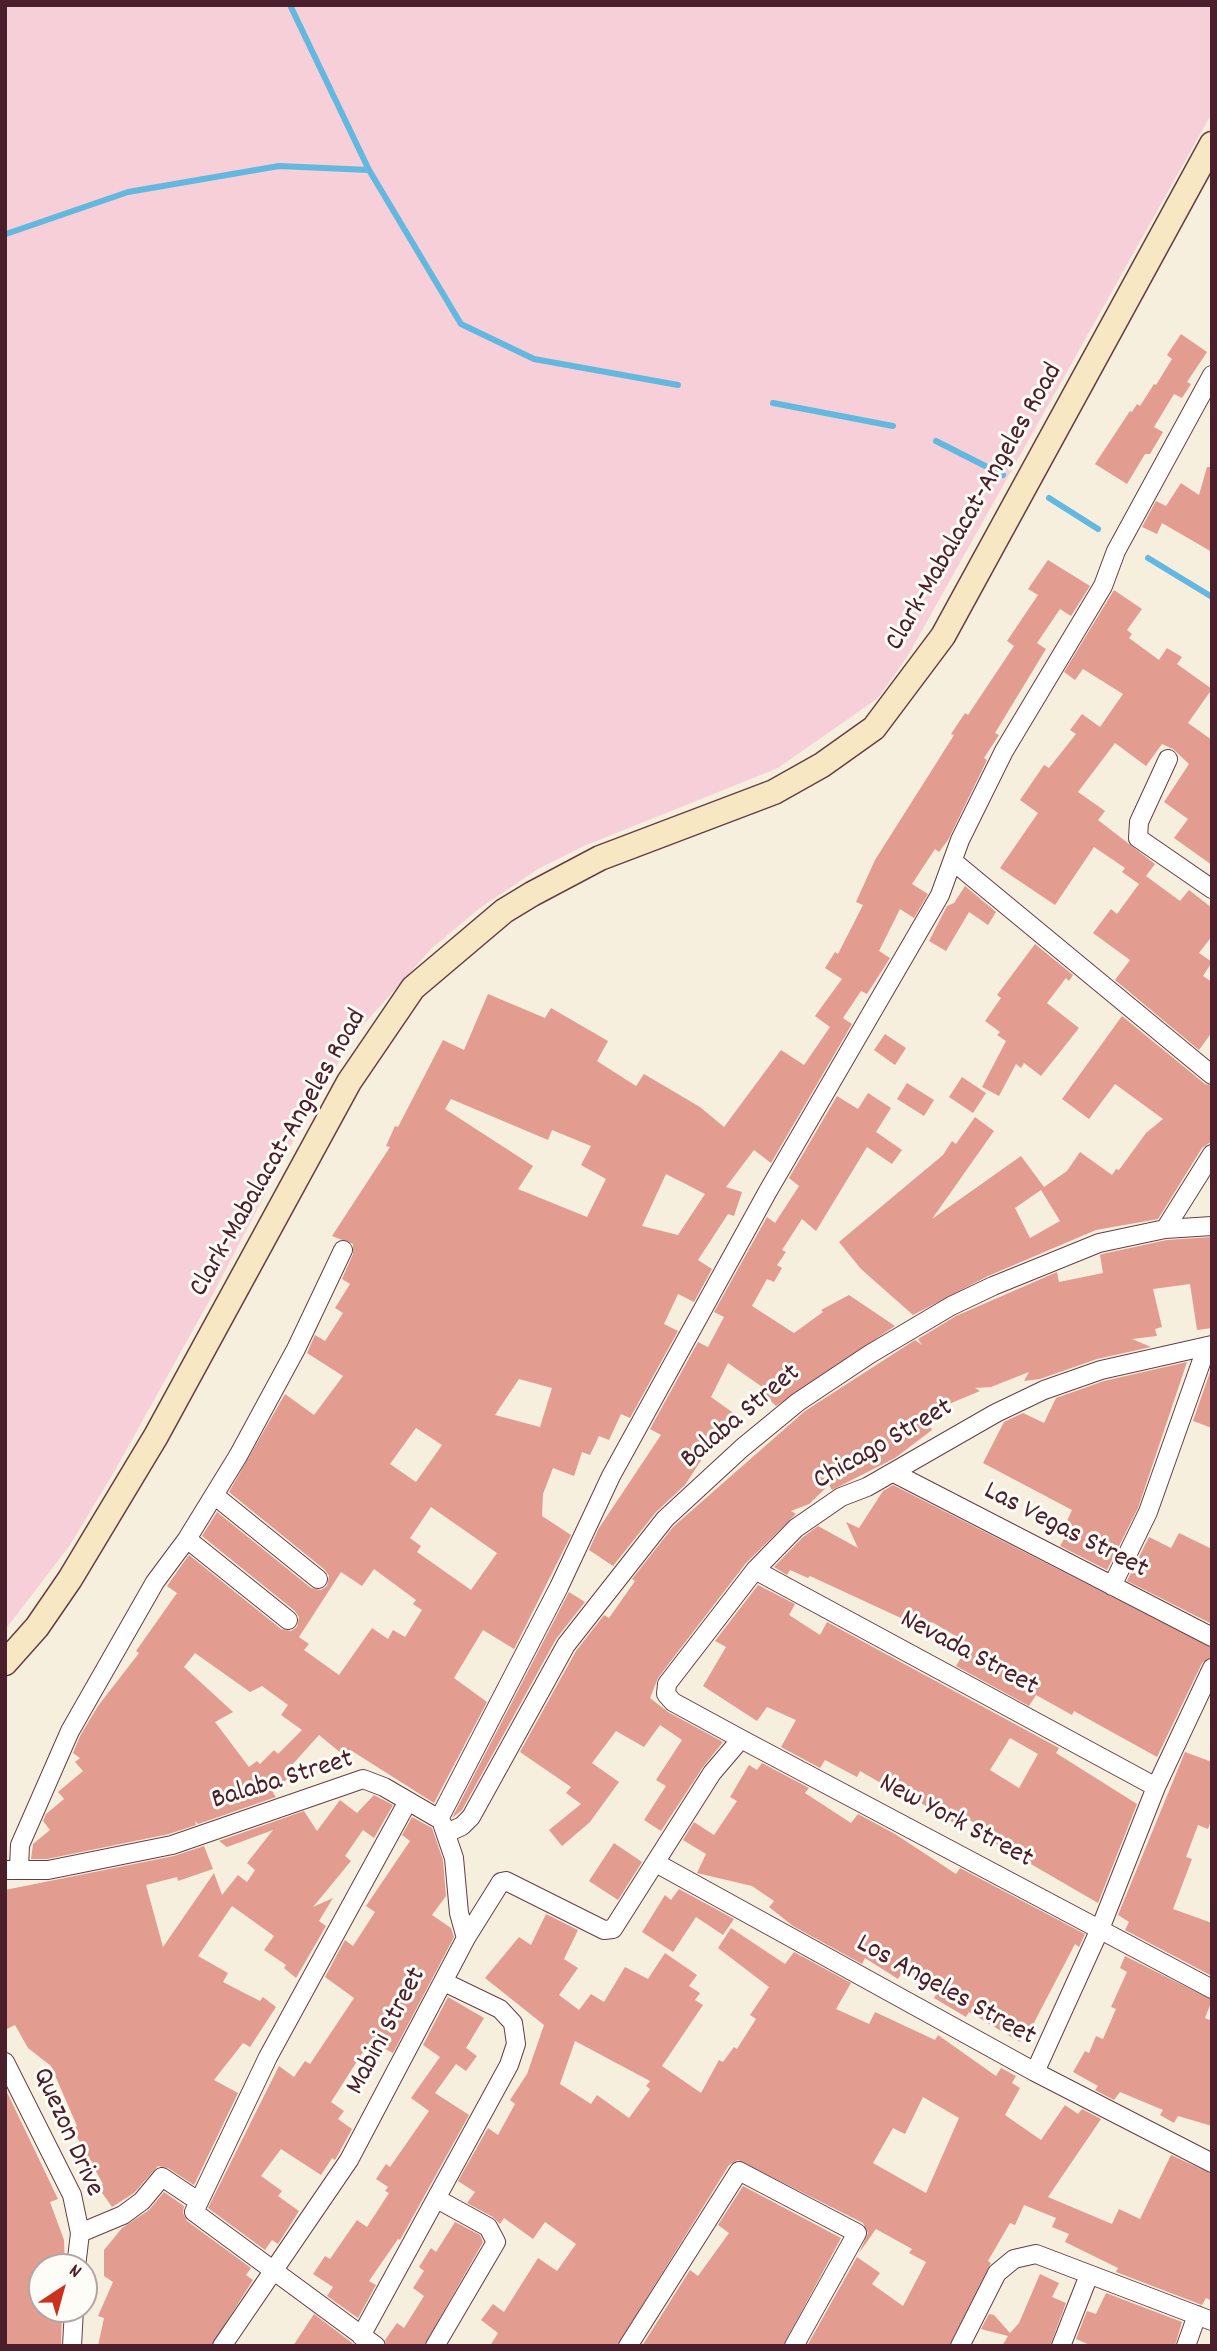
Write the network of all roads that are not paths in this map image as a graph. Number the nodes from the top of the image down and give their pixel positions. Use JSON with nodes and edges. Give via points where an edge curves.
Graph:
{"nodes":[{"id":1,"x":1212,"y":144,"type":"edge"},
{"id":2,"x":1212,"y":375,"type":"edge"},
{"id":3,"x":1168,"y":759,"type":"dead end"},
{"id":4,"x":954,"y":862,"type":"junction"},
{"id":5,"x":1212,"y":889,"type":"edge"},
{"id":6,"x":1212,"y":1075,"type":"edge"},
{"id":7,"x":1212,"y":1154,"type":"edge"},
{"id":8,"x":1212,"y":1226,"type":"edge"},
{"id":9,"x":1165,"y":1229,"type":"junction"},
{"id":10,"x":344,"y":1250,"type":"dead end"},
{"id":11,"x":1209,"y":1346,"type":"edge"},
{"id":12,"x":894,"y":1473,"type":"junction"},
{"id":13,"x":214,"y":1495,"type":"junction"},
{"id":14,"x":187,"y":1539,"type":"junction"},
{"id":15,"x":755,"y":1570,"type":"junction"},
{"id":16,"x":318,"y":1579,"type":"dead end"},
{"id":17,"x":1112,"y":1586,"type":"junction"},
{"id":18,"x":288,"y":1620,"type":"dead end"},
{"id":19,"x":1212,"y":1637,"type":"edge"},
{"id":20,"x":5,"y":1663,"type":"edge"},
{"id":21,"x":1212,"y":1668,"type":"edge"},
{"id":22,"x":673,"y":1702,"type":"joint"},
{"id":23,"x":741,"y":1739,"type":"junction"},
{"id":24,"x":1156,"y":1787,"type":"junction"},
{"id":25,"x":408,"y":1801,"type":"junction"},
{"id":26,"x":443,"y":1826,"type":"junction"},
{"id":27,"x":656,"y":1863,"type":"junction"},
{"id":28,"x":12,"y":1869,"type":"edge"},
{"id":29,"x":1100,"y":1929,"type":"junction"},
{"id":30,"x":466,"y":1938,"type":"junction"},
{"id":31,"x":444,"y":1982,"type":"junction"},
{"id":32,"x":1212,"y":1989,"type":"edge"},
{"id":33,"x":5,"y":2062,"type":"edge"},
{"id":34,"x":1035,"y":2071,"type":"junction"},
{"id":35,"x":1212,"y":2162,"type":"edge"},
{"id":36,"x":437,"y":2199,"type":"junction"},
{"id":37,"x":198,"y":2201,"type":"junction"},
{"id":38,"x":80,"y":2233,"type":"junction"},
{"id":39,"x":78,"y":2253,"type":"edge"},
{"id":40,"x":275,"y":2272,"type":"junction"},
{"id":41,"x":1089,"y":2275,"type":"junction"},
{"id":42,"x":1204,"y":2318,"type":"edge"},
{"id":43,"x":73,"y":2323,"type":"edge"},
{"id":44,"x":368,"y":2341,"type":"edge"},
{"id":45,"x":72,"y":2346,"type":"edge"},
{"id":46,"x":222,"y":2346,"type":"edge"},
{"id":47,"x":435,"y":2346,"type":"edge"},
{"id":48,"x":628,"y":2346,"type":"edge"},
{"id":49,"x":794,"y":2346,"type":"edge"},
{"id":50,"x":961,"y":2346,"type":"edge"},
{"id":51,"x":1061,"y":2346,"type":"edge"},
{"id":52,"x":1186,"y":2346,"type":"edge"}],
"edges":[{"from":1,"to":20,"type":"main road","name":"Clark-Mabalacat-Angeles Road","via":[[943,636],[874,728],[774,792],[600,858],[532,894],[504,911],[413,988],[349,1082],[156,1436],[70,1579]]},
{"from":2,"to":4,"type":"street","via":[[1116,551],[1103,586],[1004,751],[960,840]]},
{"from":3,"to":5,"type":"street","via":[[1139,822],[1138,838]]},
{"from":4,"to":6,"type":"street"},
{"from":4,"to":26,"type":"street","via":[[940,895],[768,1191],[611,1476]]},
{"from":7,"to":9,"type":"street"},
{"from":8,"to":9,"type":"street","name":"Balaba Street"},
{"from":9,"to":26,"type":"street","name":"Balaba Street","via":[[1099,1243],[951,1306],[798,1402],[742,1448],[665,1519],[566,1645],[471,1817],[462,1826]]},
{"from":10,"to":13,"type":"street","via":[[296,1349]]},
{"from":11,"to":12,"type":"street","name":"Chicago Street","via":[[1101,1370],[1044,1390]]},
{"from":11,"to":17,"type":"street","via":[[1148,1511]]},
{"from":12,"to":15,"type":"street","name":"Chicago Street","via":[[841,1497],[796,1528]]},
{"from":12,"to":17,"type":"street","name":"Las Vegas Street"},
{"from":13,"to":14,"type":"street"},
{"from":13,"to":16,"type":"street"},
{"from":14,"to":18,"type":"street"},
{"from":14,"to":28,"type":"street","via":[[155,1582],[70,1731]]},
{"from":15,"to":22,"type":"street","name":"Chicago Street","via":[[667,1684],[666,1694]]},
{"from":15,"to":24,"type":"street","name":"Nevada Street"},
{"from":17,"to":19,"type":"street","name":"Las Vegas Street"},
{"from":21,"to":24,"type":"street"},
{"from":22,"to":23,"type":"street","name":"New York Street"},
{"from":23,"to":27,"type":"street","via":[[712,1773]]},
{"from":23,"to":29,"type":"street","name":"New York Street"},
{"from":24,"to":29,"type":"street"},
{"from":25,"to":26,"type":"street","name":"Balaba Street"},
{"from":25,"to":28,"type":"street","name":"Balaba Street","via":[[363,1779],[172,1845],[48,1870]]},
{"from":25,"to":37,"type":"street","via":[[268,2057]]},
{"from":26,"to":30,"type":"street","via":[[454,1858],[458,1913]]},
{"from":27,"to":30,"type":"street","name":"Mabini Street","via":[[613,1929],[604,1930],[506,1881],[501,1882]]},
{"from":27,"to":34,"type":"street","name":"Los Angeles Street"},
{"from":29,"to":32,"type":"street","name":"New York Street"},
{"from":29,"to":34,"type":"street"},
{"from":30,"to":31,"type":"street","name":"Mabini Street"},
{"from":31,"to":36,"type":"street","via":[[500,2009],[513,2023],[516,2043],[509,2065]]},
{"from":31,"to":40,"type":"street","name":"Mabini Street","via":[[349,2160]]},
{"from":33,"to":38,"type":"street","name":"Quezon Drive","via":[[72,2195]]},
{"from":34,"to":35,"type":"street","name":"Los Angeles Street"},
{"from":36,"to":44,"type":"street"},
{"from":36,"to":47,"type":"street","via":[[488,2227],[496,2242]]},
{"from":37,"to":38,"type":"street","via":[[162,2177],[123,2215]]},
{"from":37,"to":40,"type":"street","via":[[195,2214]]},
{"from":38,"to":39,"type":"street","name":"Quezon Drive"},
{"from":40,"to":44,"type":"street"},
{"from":40,"to":46,"type":"street","name":"Mabini Street"},
{"from":41,"to":42,"type":"street"},
{"from":41,"to":50,"type":"street","via":[[1036,2254],[1014,2259],[997,2273]]},
{"from":41,"to":51,"type":"street"},
{"from":42,"to":52,"type":"street"},
{"from":43,"to":45,"type":"street"},
{"from":48,"to":49,"type":"street","via":[[739,2171],[857,2233]]}]}
